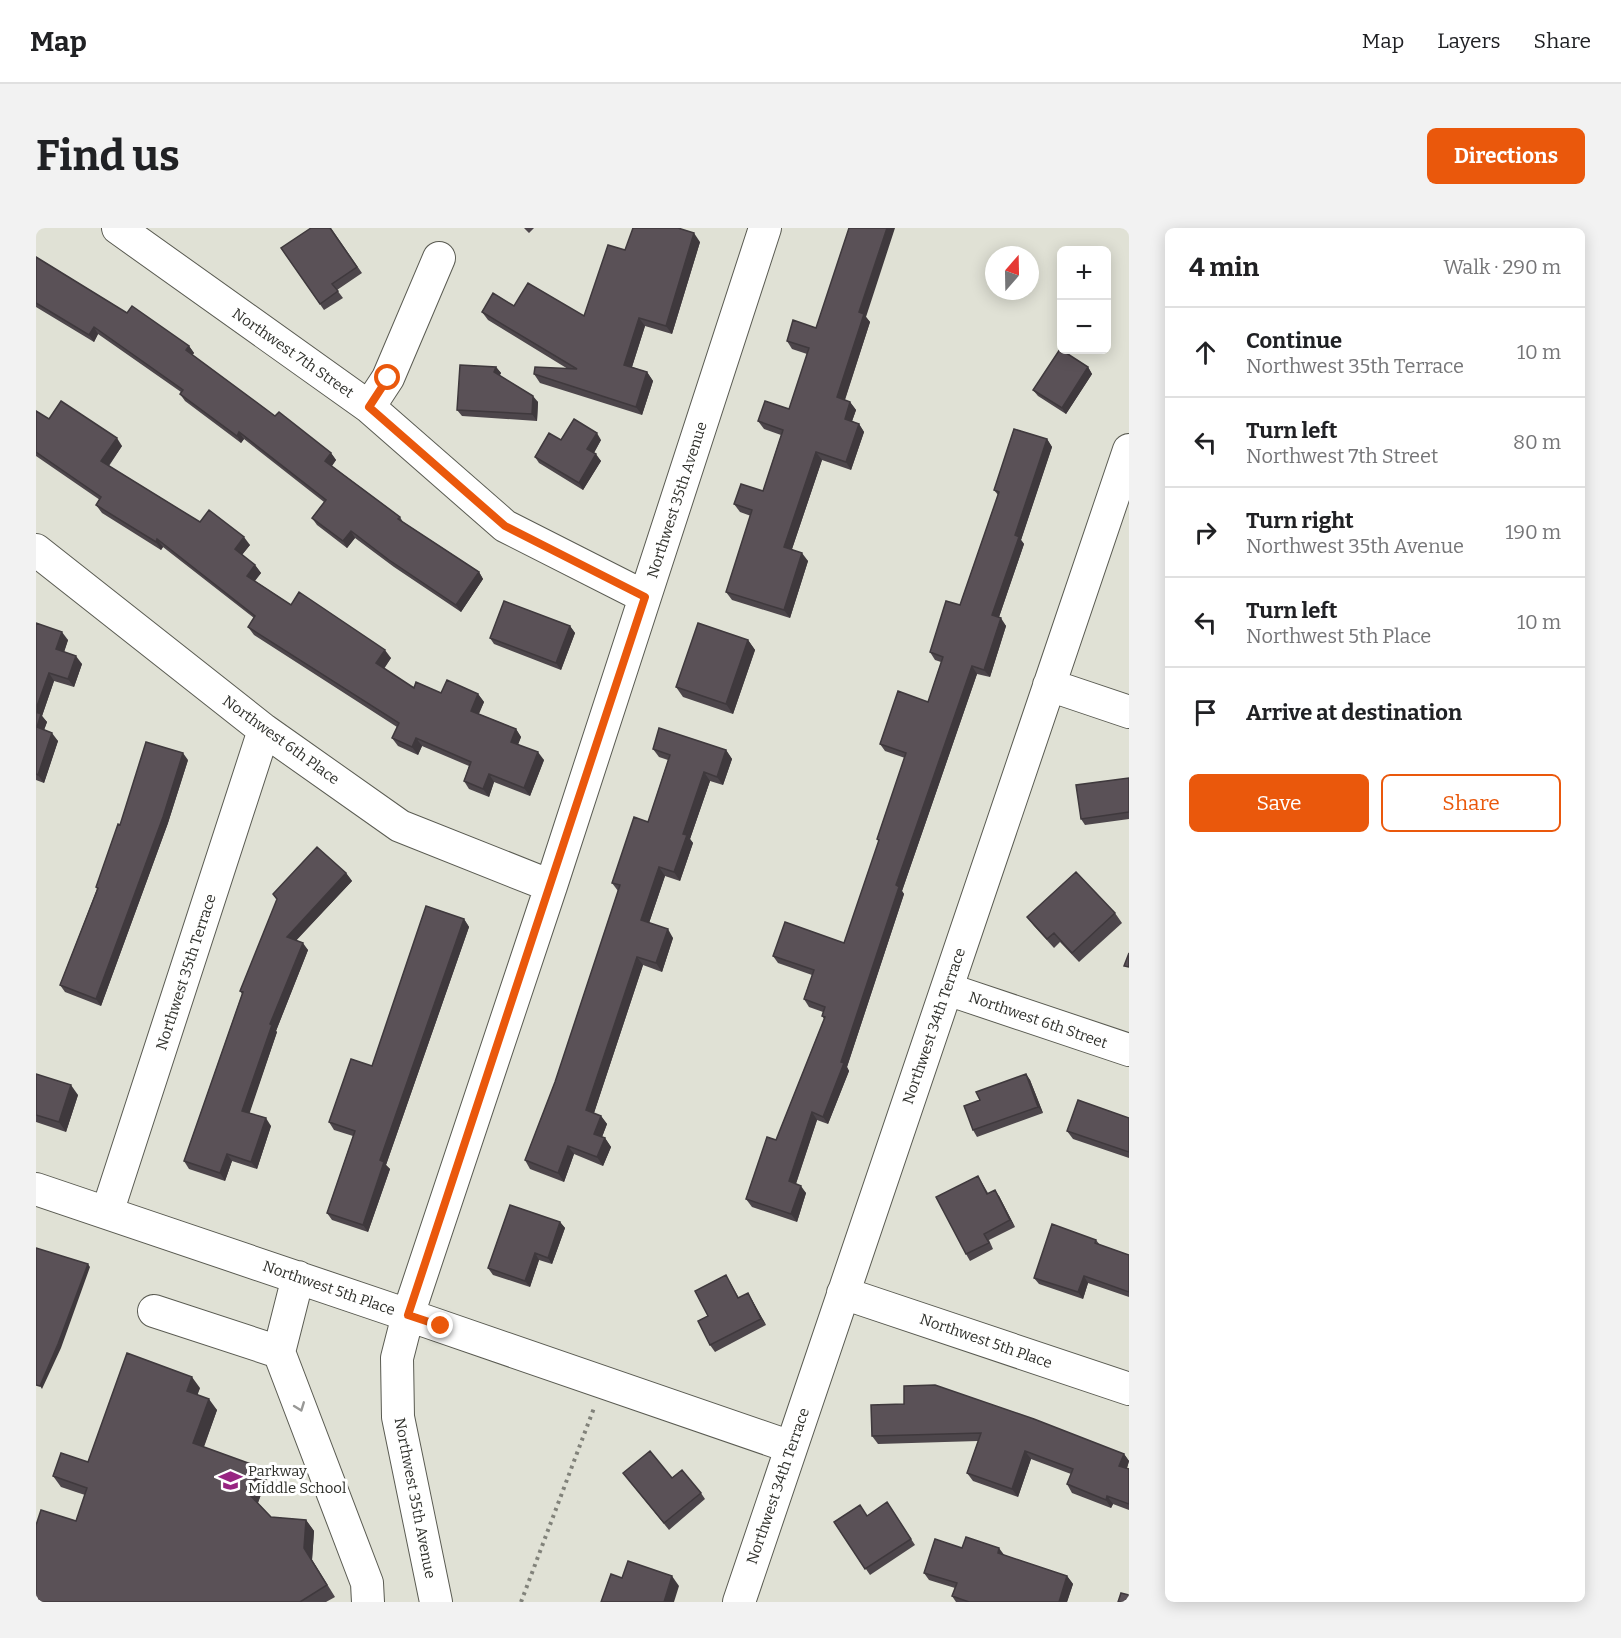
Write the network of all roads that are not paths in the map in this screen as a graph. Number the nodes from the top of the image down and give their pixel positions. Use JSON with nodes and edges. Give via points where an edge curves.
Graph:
{"nodes":[{"id":1,"x":118,"y":228,"type":"edge"},
{"id":2,"x":765,"y":228,"type":"edge"},
{"id":3,"x":438,"y":258,"type":"dead end"},
{"id":4,"x":369,"y":407,"type":"junction"},
{"id":5,"x":1129,"y":450,"type":"edge"},
{"id":6,"x":36,"y":549,"type":"edge"},
{"id":7,"x":645,"y":597,"type":"junction"},
{"id":8,"x":1050,"y":685,"type":"junction"},
{"id":9,"x":1129,"y":712,"type":"edge"},
{"id":10,"x":264,"y":730,"type":"junction"},
{"id":11,"x":551,"y":886,"type":"junction"},
{"id":12,"x":947,"y":989,"type":"junction"},
{"id":13,"x":1129,"y":1050,"type":"edge"},
{"id":14,"x":36,"y":1189,"type":"edge"},
{"id":15,"x":107,"y":1213,"type":"junction"},
{"id":16,"x":298,"y":1277,"type":"junction"},
{"id":17,"x":843,"y":1293,"type":"junction"},
{"id":18,"x":154,"y":1311,"type":"dead end"},
{"id":19,"x":408,"y":1315,"type":"junction"},
{"id":20,"x":279,"y":1352,"type":"junction"},
{"id":21,"x":1129,"y":1389,"type":"edge"},
{"id":22,"x":792,"y":1447,"type":"junction"},
{"id":23,"x":368,"y":1602,"type":"edge"},
{"id":24,"x":436,"y":1602,"type":"edge"},
{"id":25,"x":739,"y":1602,"type":"edge"}],
"edges":[{"from":1,"to":4,"type":"street","name":"Northwest 7th Street"},
{"from":2,"to":7,"type":"street","name":"Northwest 35th Avenue"},
{"from":3,"to":4,"type":"street","via":[[388,378]]},
{"from":4,"to":7,"type":"street","name":"Northwest 7th Street","via":[[505,526]]},
{"from":5,"to":8,"type":"street","name":"Northwest 34th Terrace"},
{"from":6,"to":10,"type":"street","name":"Northwest 6th Place"},
{"from":7,"to":11,"type":"street","name":"Northwest 35th Avenue"},
{"from":8,"to":9,"type":"street"},
{"from":8,"to":12,"type":"street","name":"Northwest 34th Terrace"},
{"from":10,"to":11,"type":"street","name":"Northwest 6th Place","via":[[400,826]]},
{"from":10,"to":15,"type":"street","name":"Northwest 35th Terrace"},
{"from":11,"to":19,"type":"street","name":"Northwest 35th Avenue"},
{"from":12,"to":13,"type":"street","name":"Northwest 6th Street"},
{"from":12,"to":17,"type":"street","name":"Northwest 34th Terrace"},
{"from":14,"to":15,"type":"street","name":"Northwest 5th Place"},
{"from":15,"to":16,"type":"street","name":"Northwest 5th Place"},
{"from":16,"to":19,"type":"street","name":"Northwest 5th Place"},
{"from":16,"to":20,"type":"street"},
{"from":17,"to":21,"type":"street","name":"Northwest 5th Place"},
{"from":17,"to":22,"type":"street","name":"Northwest 34th Terrace"},
{"from":18,"to":20,"type":"street"},
{"from":19,"to":22,"type":"street","name":"Northwest 5th Place"},
{"from":19,"to":24,"type":"street","name":"Northwest 35th Avenue","via":[[397,1358],[398,1417]]},
{"from":20,"to":23,"type":"street","one_way":true,"via":[[368,1583]]},
{"from":22,"to":25,"type":"street","name":"Northwest 34th Terrace"}]}
